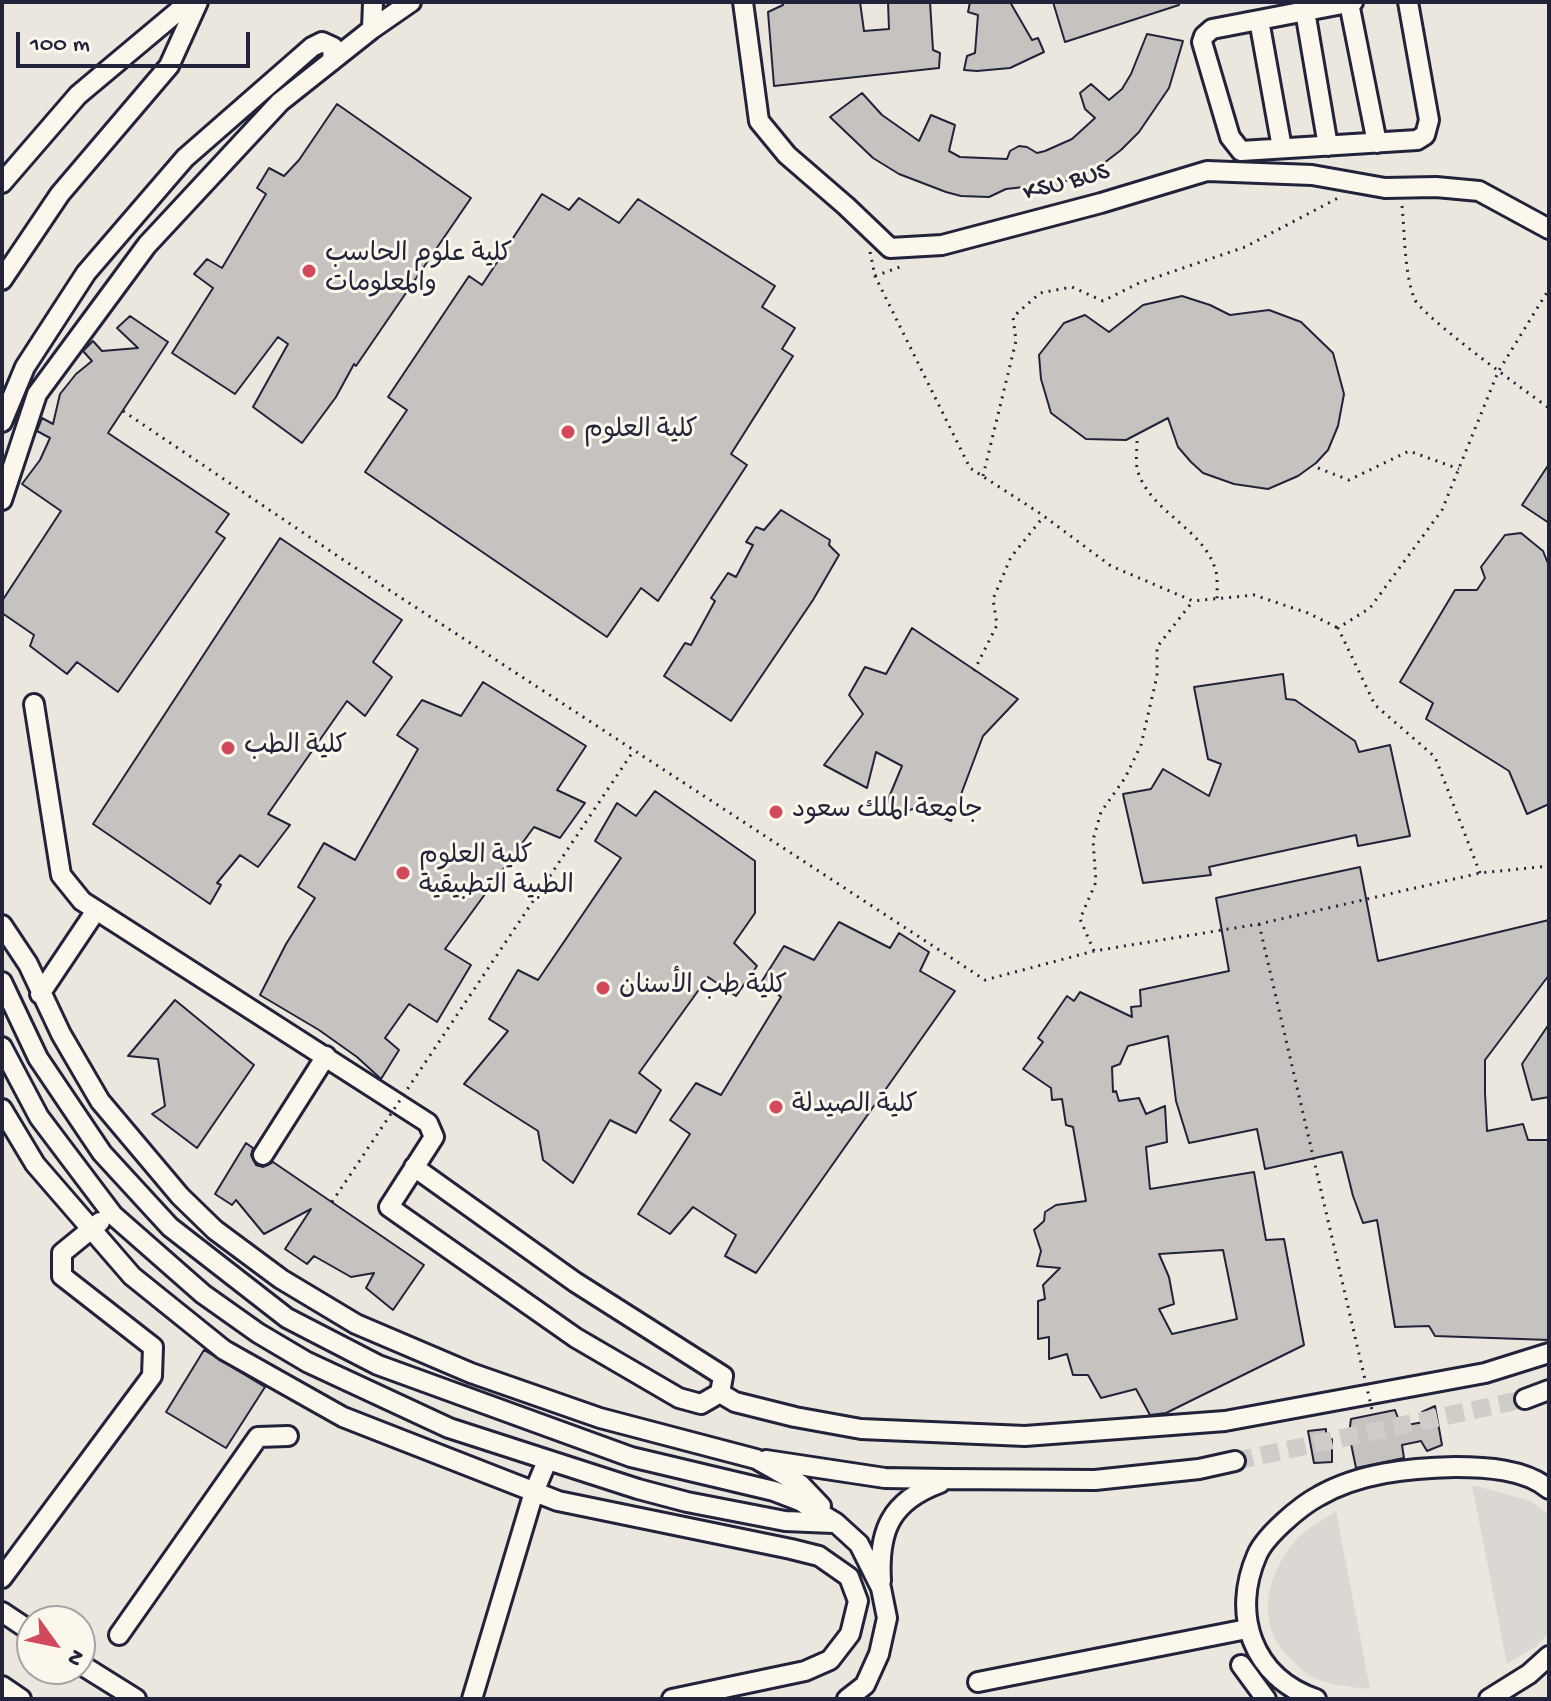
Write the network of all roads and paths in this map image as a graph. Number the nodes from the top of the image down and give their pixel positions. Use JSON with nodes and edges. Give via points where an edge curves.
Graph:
{"nodes":[{"id":1,"x":189,"y":2,"type":"edge"},
{"id":2,"x":198,"y":2,"type":"edge"},
{"id":3,"x":373,"y":2,"type":"edge"},
{"id":4,"x":411,"y":2,"type":"edge"},
{"id":5,"x":743,"y":2,"type":"edge"},
{"id":6,"x":1351,"y":2,"type":"edge"},
{"id":7,"x":1408,"y":2,"type":"edge"},
{"id":8,"x":1305,"y":11,"type":"junction"},
{"id":9,"x":1259,"y":20,"type":"junction"},
{"id":10,"x":372,"y":29,"type":"junction"},
{"id":11,"x":332,"y":61,"type":"junction"},
{"id":12,"x":1377,"y":143,"type":"junction"},
{"id":13,"x":1328,"y":146,"type":"junction"},
{"id":14,"x":1282,"y":148,"type":"junction"},
{"id":15,"x":2,"y":183,"type":"edge"},
{"id":16,"x":1349,"y":192,"type":"dead end"},
{"id":17,"x":1401,"y":200,"type":"dead end"},
{"id":18,"x":1549,"y":229,"type":"edge"},
{"id":19,"x":917,"y":260,"type":"dead end"},
{"id":20,"x":2,"y":280,"type":"edge"},
{"id":21,"x":1549,"y":289,"type":"edge"},
{"id":22,"x":1498,"y":372,"type":"junction"},
{"id":23,"x":1549,"y":408,"type":"edge"},
{"id":24,"x":123,"y":411,"type":"dead end"},
{"id":25,"x":2,"y":423,"type":"edge"},
{"id":26,"x":25,"y":432,"type":"junction"},
{"id":27,"x":1137,"y":441,"type":"dead end"},
{"id":28,"x":1318,"y":468,"type":"dead end"},
{"id":29,"x":1459,"y":469,"type":"junction"},
{"id":30,"x":983,"y":476,"type":"junction"},
{"id":31,"x":2,"y":500,"type":"edge"},
{"id":32,"x":1044,"y":516,"type":"junction"},
{"id":33,"x":1217,"y":599,"type":"junction"},
{"id":34,"x":1193,"y":601,"type":"junction"},
{"id":35,"x":1338,"y":628,"type":"junction"},
{"id":36,"x":974,"y":671,"type":"dead end"},
{"id":37,"x":34,"y":704,"type":"dead end"},
{"id":38,"x":634,"y":750,"type":"junction"},
{"id":39,"x":1549,"y":866,"type":"edge"},
{"id":40,"x":1480,"y":873,"type":"junction"},
{"id":41,"x":95,"y":912,"type":"junction"},
{"id":42,"x":1259,"y":924,"type":"junction"},
{"id":43,"x":2,"y":925,"type":"edge"},
{"id":44,"x":1094,"y":951,"type":"junction"},
{"id":45,"x":2,"y":982,"type":"edge"},
{"id":46,"x":40,"y":994,"type":"junction"},
{"id":47,"x":2,"y":1047,"type":"edge"},
{"id":48,"x":326,"y":1056,"type":"junction"},
{"id":49,"x":2,"y":1109,"type":"edge"},
{"id":50,"x":10,"y":1136,"type":"edge"},
{"id":51,"x":263,"y":1155,"type":"dead end"},
{"id":52,"x":414,"y":1167,"type":"junction"},
{"id":53,"x":332,"y":1202,"type":"dead end"},
{"id":54,"x":113,"y":1215,"type":"junction"},
{"id":55,"x":91,"y":1228,"type":"junction"},
{"id":56,"x":1549,"y":1353,"type":"edge"},
{"id":57,"x":1549,"y":1390,"type":"edge"},
{"id":58,"x":720,"y":1393,"type":"junction"},
{"id":59,"x":1525,"y":1399,"type":"tunnel mouth"},
{"id":60,"x":1373,"y":1414,"type":"dead end"},
{"id":61,"x":288,"y":1436,"type":"dead end"},
{"id":62,"x":756,"y":1459,"type":"junction"},
{"id":63,"x":547,"y":1461,"type":"junction"},
{"id":64,"x":1235,"y":1461,"type":"tunnel mouth"},
{"id":65,"x":950,"y":1479,"type":"junction"},
{"id":66,"x":1549,"y":1489,"type":"edge"},
{"id":67,"x":534,"y":1492,"type":"junction"},
{"id":68,"x":836,"y":1523,"type":"junction"},
{"id":69,"x":2,"y":1578,"type":"edge"},
{"id":70,"x":881,"y":1588,"type":"junction"},
{"id":71,"x":1247,"y":1629,"type":"junction"},
{"id":72,"x":119,"y":1635,"type":"dead end"},
{"id":73,"x":1549,"y":1656,"type":"edge"},
{"id":74,"x":1241,"y":1665,"type":"dead end"},
{"id":75,"x":1549,"y":1672,"type":"edge"},
{"id":76,"x":96,"y":1674,"type":"edge"},
{"id":77,"x":1529,"y":1674,"type":"junction"},
{"id":78,"x":978,"y":1682,"type":"dead end"},
{"id":79,"x":2,"y":1686,"type":"edge"},
{"id":80,"x":21,"y":1699,"type":"edge"},
{"id":81,"x":136,"y":1699,"type":"edge"},
{"id":82,"x":472,"y":1699,"type":"edge"},
{"id":83,"x":672,"y":1699,"type":"edge"},
{"id":84,"x":847,"y":1699,"type":"edge"},
{"id":85,"x":1266,"y":1699,"type":"edge"},
{"id":86,"x":1316,"y":1699,"type":"edge"},
{"id":87,"x":1489,"y":1699,"type":"edge"}],
"edges":[{"from":1,"to":15,"type":"lane","via":[[78,95]]},
{"from":2,"to":20,"type":"lane","via":[[169,66],[60,194]]},
{"from":3,"to":10,"type":"lane"},
{"from":4,"to":10,"type":"lane"},
{"from":5,"to":18,"type":"lane","name":"KSU BUS","via":[[759,121],[787,155],[890,248],[942,245],[1207,171],[1479,191]]},
{"from":6,"to":8,"type":"lane"},
{"from":6,"to":12,"type":"lane"},
{"from":7,"to":12,"type":"lane","via":[[1429,120],[1425,135],[1417,140]]},
{"from":8,"to":9,"type":"lane"},
{"from":8,"to":13,"type":"lane"},
{"from":9,"to":14,"type":"lane"},
{"from":9,"to":14,"type":"lane","via":[[1212,29],[1202,42],[1235,144],[1241,151]]},
{"from":10,"to":11,"type":"lane"},
{"from":11,"to":25,"type":"lane","via":[[333,47],[322,42],[312,47],[185,158],[86,273],[25,367]]},
{"from":11,"to":26,"type":"lane","via":[[280,102],[147,245],[37,394]]},
{"from":12,"to":13,"type":"lane"},
{"from":13,"to":14,"type":"lane"},
{"from":16,"to":30,"type":"path","via":[[1245,247],[1139,283],[1103,301],[1072,287],[1040,293],[1013,317],[1016,341]]},
{"from":17,"to":22,"type":"path","via":[[1415,301]]},
{"from":19,"to":30,"type":"path","via":[[875,276],[970,468]]},
{"from":21,"to":22,"type":"path"},
{"from":22,"to":23,"type":"path"},
{"from":22,"to":29,"type":"path"},
{"from":24,"to":38,"type":"path"},
{"from":25,"to":26,"type":"lane"},
{"from":26,"to":31,"type":"lane"},
{"from":27,"to":33,"type":"path","via":[[1137,471],[1167,512],[1202,546],[1216,569]]},
{"from":28,"to":29,"type":"path","via":[[1349,480],[1409,451]]},
{"from":29,"to":35,"type":"path","via":[[1442,510],[1370,608]]},
{"from":30,"to":32,"type":"path"},
{"from":32,"to":34,"type":"path","via":[[1111,566]]},
{"from":32,"to":36,"type":"path","via":[[1011,557],[993,599],[997,625]]},
{"from":33,"to":34,"type":"path"},
{"from":33,"to":35,"type":"path","via":[[1254,595]]},
{"from":34,"to":44,"type":"path","via":[[1157,647],[1157,676],[1141,745],[1101,812],[1093,840],[1096,882],[1080,919]]},
{"from":35,"to":40,"type":"path","via":[[1375,705],[1435,757]]},
{"from":37,"to":41,"type":"lane","via":[[61,875]]},
{"from":38,"to":44,"type":"path","via":[[985,980]]},
{"from":38,"to":53,"type":"path","bridge":true},
{"from":39,"to":40,"type":"path"},
{"from":40,"to":42,"type":"path"},
{"from":41,"to":46,"type":"lane"},
{"from":41,"to":48,"type":"lane"},
{"from":42,"to":44,"type":"path"},
{"from":42,"to":60,"type":"path","bridge":true},
{"from":43,"to":46,"type":"lane"},
{"from":45,"to":68,"type":"lane","via":[[38,1058],[102,1153],[170,1227],[287,1318],[378,1365],[631,1457],[774,1491]]},
{"from":46,"to":62,"type":"lane","via":[[100,1101],[170,1184],[215,1230],[281,1279],[356,1324],[471,1373],[600,1418]]},
{"from":47,"to":54,"type":"lane","via":[[39,1117]]},
{"from":48,"to":51,"type":"lane"},
{"from":48,"to":52,"type":"lane","via":[[428,1123],[434,1137]]},
{"from":49,"to":50,"type":"lane"},
{"from":50,"to":55,"type":"lane"},
{"from":52,"to":58,"type":"lane","via":[[575,1282],[723,1376]]},
{"from":52,"to":58,"type":"lane","via":[[389,1207],[576,1338],[679,1398],[701,1404]]},
{"from":54,"to":55,"type":"lane"},
{"from":54,"to":63,"type":"lane","via":[[203,1294],[307,1362],[449,1428]]},
{"from":55,"to":67,"type":"lane","via":[[132,1276],[224,1350],[343,1417]]},
{"from":55,"to":69,"type":"lane","via":[[62,1253],[62,1276],[153,1347],[152,1376]]},
{"from":56,"to":58,"type":"lane","via":[[1485,1373],[1225,1421],[1025,1436],[861,1429],[750,1406]]},
{"from":57,"to":59,"type":"lane"},
{"from":61,"to":72,"type":"lane","via":[[258,1437]]},
{"from":62,"to":65,"type":"lane","via":[[885,1478]]},
{"from":62,"to":68,"type":"lane","via":[[800,1484]]},
{"from":63,"to":67,"type":"lane"},
{"from":63,"to":68,"type":"lane","via":[[687,1502],[785,1521]]},
{"from":64,"to":65,"type":"lane","via":[[1095,1480]]},
{"from":65,"to":70,"type":"lane","via":[[913,1494],[894,1511],[879,1556]]},
{"from":66,"to":71,"type":"lane","via":[[1510,1472],[1413,1468],[1318,1496],[1258,1552],[1246,1588]]},
{"from":67,"to":82,"type":"lane"},
{"from":67,"to":83,"type":"lane","via":[[805,1552],[849,1577],[858,1601],[850,1634],[830,1660],[805,1671]]},
{"from":68,"to":70,"type":"lane","via":[[859,1544]]},
{"from":70,"to":84,"type":"lane","via":[[887,1618],[879,1654],[865,1685]]},
{"from":71,"to":78,"type":"lane"},
{"from":71,"to":86,"type":"lane","via":[[1262,1662],[1287,1684]]},
{"from":73,"to":77,"type":"lane"},
{"from":74,"to":85,"type":"lane"},
{"from":75,"to":77,"type":"lane"},
{"from":76,"to":81,"type":"lane"},
{"from":77,"to":87,"type":"lane"},
{"from":79,"to":80,"type":"lane"}]}
